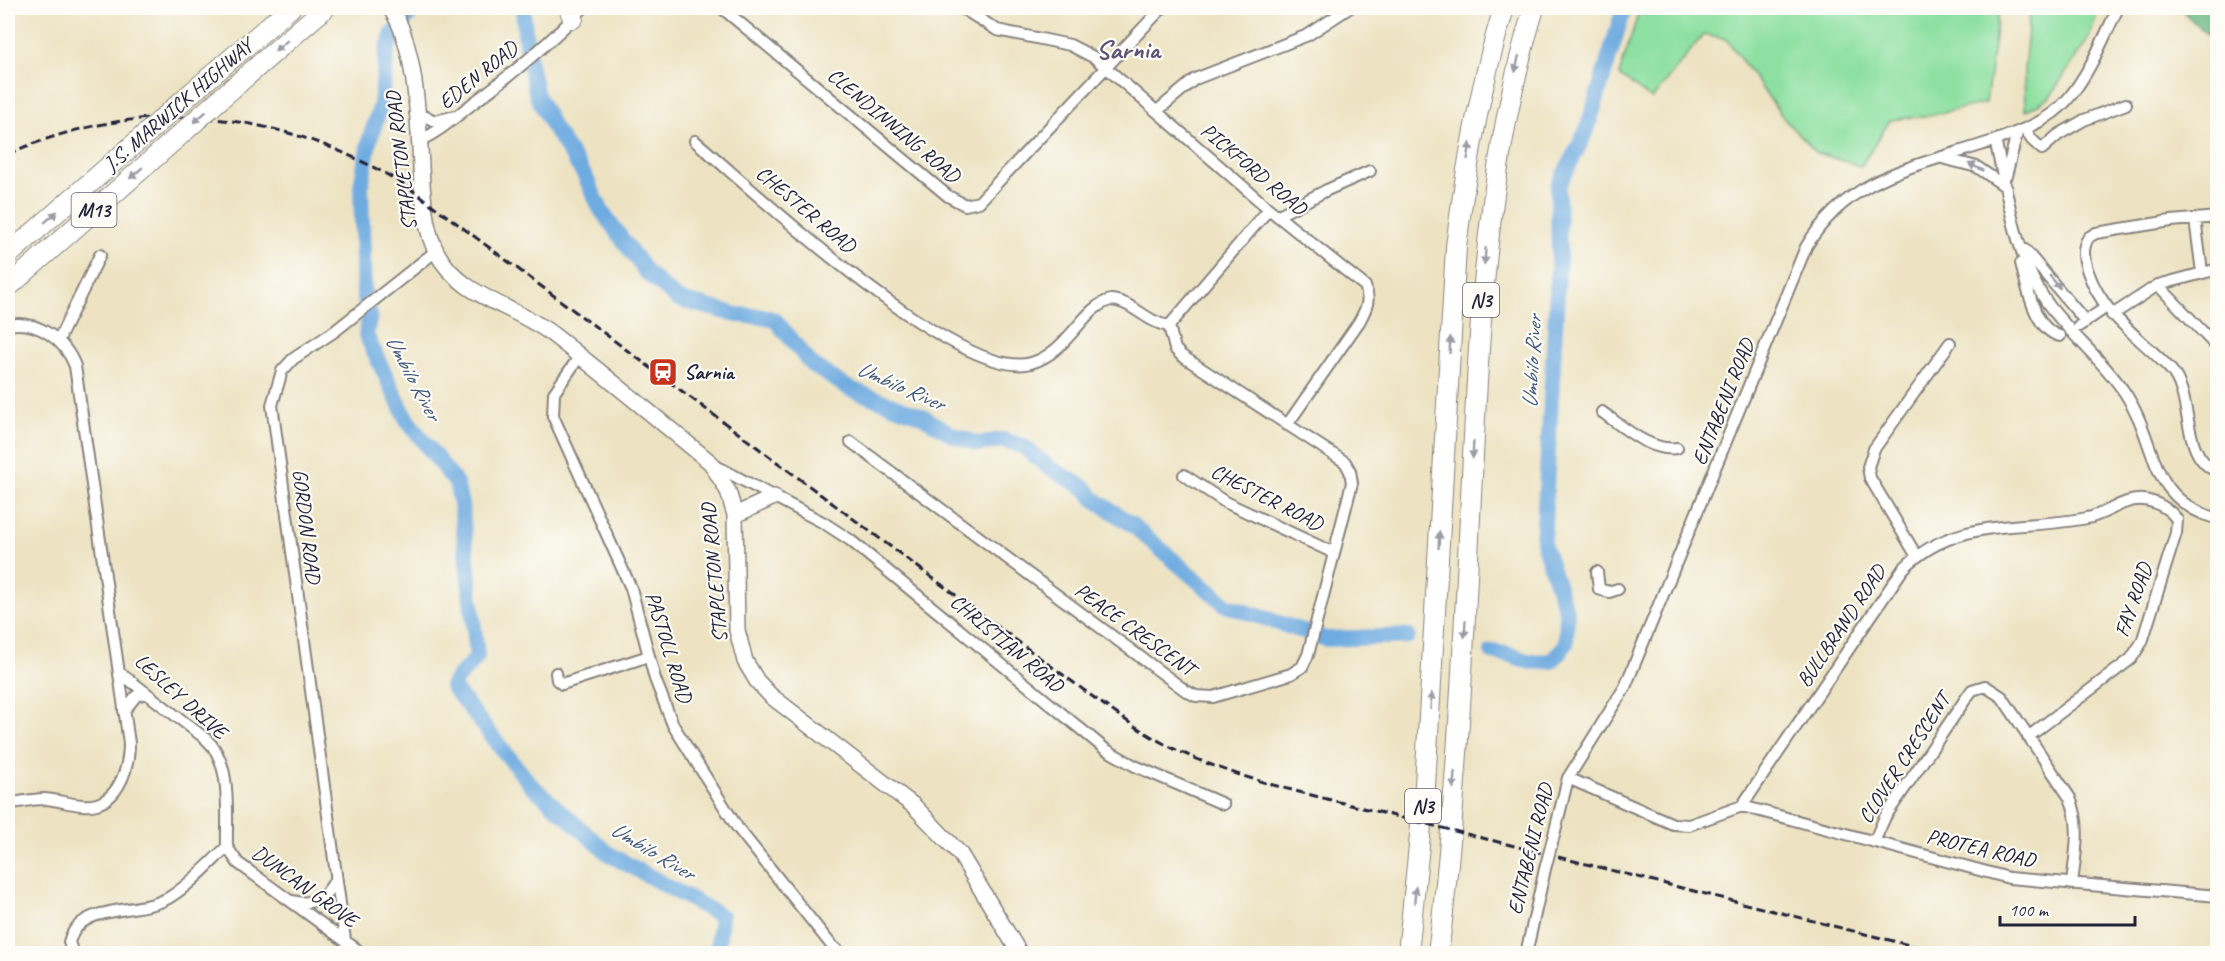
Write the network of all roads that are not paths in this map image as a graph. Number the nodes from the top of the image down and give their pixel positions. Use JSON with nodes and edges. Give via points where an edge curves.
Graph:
{"nodes":[{"id":1,"x":290,"y":8,"type":"edge"},
{"id":2,"x":326,"y":8,"type":"edge"},
{"id":3,"x":722,"y":8,"type":"edge"},
{"id":4,"x":962,"y":8,"type":"edge"},
{"id":5,"x":1162,"y":8,"type":"edge"},
{"id":6,"x":1349,"y":8,"type":"edge"},
{"id":7,"x":1504,"y":8,"type":"edge"},
{"id":8,"x":1534,"y":8,"type":"edge"},
{"id":9,"x":2118,"y":8,"type":"edge"},
{"id":10,"x":392,"y":11,"type":"edge"},
{"id":11,"x":575,"y":11,"type":"edge"},
{"id":12,"x":1105,"y":66,"type":"junction"},
{"id":13,"x":2126,"y":104,"type":"dead end"},
{"id":14,"x":1157,"y":111,"type":"junction"},
{"id":15,"x":415,"y":112,"type":"junction"},
{"id":16,"x":458,"y":115,"type":"junction"},
{"id":17,"x":2021,"y":131,"type":"junction"},
{"id":18,"x":1995,"y":140,"type":"junction"},
{"id":19,"x":419,"y":141,"type":"junction"},
{"id":20,"x":695,"y":141,"type":"dead end"},
{"id":21,"x":1941,"y":158,"type":"junction"},
{"id":22,"x":1370,"y":171,"type":"dead end"},
{"id":23,"x":2006,"y":184,"type":"junction"},
{"id":24,"x":1273,"y":213,"type":"junction"},
{"id":25,"x":2217,"y":217,"type":"edge"},
{"id":26,"x":2195,"y":219,"type":"junction"},
{"id":27,"x":2021,"y":245,"type":"junction"},
{"id":28,"x":436,"y":251,"type":"junction"},
{"id":29,"x":8,"y":255,"type":"edge"},
{"id":30,"x":100,"y":255,"type":"dead end"},
{"id":31,"x":2217,"y":269,"type":"edge"},
{"id":32,"x":2202,"y":272,"type":"junction"},
{"id":33,"x":2158,"y":285,"type":"junction"},
{"id":34,"x":8,"y":287,"type":"edge"},
{"id":35,"x":2109,"y":312,"type":"junction"},
{"id":36,"x":8,"y":325,"type":"edge"},
{"id":37,"x":1169,"y":326,"type":"junction"},
{"id":38,"x":2060,"y":336,"type":"dead end"},
{"id":39,"x":59,"y":339,"type":"junction"},
{"id":40,"x":1950,"y":343,"type":"dead end"},
{"id":41,"x":2217,"y":348,"type":"edge"},
{"id":42,"x":579,"y":357,"type":"junction"},
{"id":43,"x":1602,"y":412,"type":"dead end"},
{"id":44,"x":1287,"y":425,"type":"junction"},
{"id":45,"x":851,"y":442,"type":"dead end"},
{"id":46,"x":1677,"y":448,"type":"dead end"},
{"id":47,"x":711,"y":464,"type":"junction"},
{"id":48,"x":2217,"y":472,"type":"edge"},
{"id":49,"x":1184,"y":474,"type":"dead end"},
{"id":50,"x":774,"y":497,"type":"junction"},
{"id":51,"x":735,"y":516,"type":"junction"},
{"id":52,"x":2217,"y":519,"type":"edge"},
{"id":53,"x":2176,"y":533,"type":"joint"},
{"id":54,"x":1334,"y":553,"type":"junction"},
{"id":55,"x":1916,"y":555,"type":"junction"},
{"id":56,"x":1597,"y":572,"type":"dead end"},
{"id":57,"x":1618,"y":589,"type":"dead end"},
{"id":58,"x":649,"y":656,"type":"junction"},
{"id":59,"x":119,"y":672,"type":"junction"},
{"id":60,"x":556,"y":674,"type":"dead end"},
{"id":61,"x":146,"y":693,"type":"junction"},
{"id":62,"x":124,"y":711,"type":"junction"},
{"id":63,"x":2028,"y":737,"type":"junction"},
{"id":64,"x":1568,"y":778,"type":"junction"},
{"id":65,"x":8,"y":804,"type":"edge"},
{"id":66,"x":1223,"y":804,"type":"dead end"},
{"id":67,"x":1742,"y":806,"type":"junction"},
{"id":68,"x":1874,"y":842,"type":"junction"},
{"id":69,"x":227,"y":847,"type":"junction"},
{"id":70,"x":335,"y":880,"type":"junction"},
{"id":71,"x":2072,"y":884,"type":"junction"},
{"id":72,"x":2217,"y":896,"type":"edge"},
{"id":73,"x":289,"y":900,"type":"junction"},
{"id":74,"x":345,"y":940,"type":"junction"},
{"id":75,"x":73,"y":954,"type":"edge"},
{"id":76,"x":363,"y":954,"type":"edge"},
{"id":77,"x":842,"y":954,"type":"edge"},
{"id":78,"x":1020,"y":954,"type":"edge"},
{"id":79,"x":1408,"y":954,"type":"edge"},
{"id":80,"x":1438,"y":954,"type":"edge"},
{"id":81,"x":1526,"y":954,"type":"edge"}],
"edges":[{"from":29,"to":1,"type":"highway","name":"J.S. MARWICK HIGHWAY","number":"M13","one_way":true,"bridge":true},
{"from":2,"to":34,"type":"highway","name":"J.S. MARWICK HIGHWAY","number":"M13","one_way":true,"bridge":true},
{"from":3,"to":12,"type":"street","name":"CLENDINNING ROAD","via":[[948,196],[965,205],[979,202]]},
{"from":4,"to":12,"type":"street","name":"PICKFORD ROAD","via":[[997,30],[1080,49]]},
{"from":5,"to":12,"type":"street","name":"CLENDINNING ROAD"},
{"from":6,"to":14,"type":"street","via":[[1324,26],[1195,79]]},
{"from":79,"to":7,"type":"highway","number":"N3","one_way":true,"via":[[1425,786],[1458,235],[1477,109]]},
{"from":8,"to":80,"type":"highway","number":"N3","one_way":true,"via":[[1504,120],[1485,252],[1463,659]]},
{"from":9,"to":17,"type":"street","name":"ENTABENI ROAD","via":[[2084,76],[2066,101],[2043,120]]},
{"from":10,"to":15,"type":"main road","name":"STAPLETON ROAD","via":[[405,37]]},
{"from":11,"to":16,"type":"street","name":"EDEN ROAD","via":[[542,48]]},
{"from":12,"to":14,"type":"street","name":"PICKFORD ROAD"},
{"from":13,"to":17,"type":"street","via":[[2084,120],[2042,149]]},
{"from":14,"to":24,"type":"street","name":"PICKFORD ROAD"},
{"from":15,"to":16,"type":"street","via":[[435,121]]},
{"from":15,"to":19,"type":"main road","name":"STAPLETON ROAD"},
{"from":16,"to":19,"type":"street","name":"EDEN ROAD"},
{"from":17,"to":18,"type":"street","name":"ENTABENI ROAD"},
{"from":17,"to":23,"type":"street"},
{"from":18,"to":21,"type":"street","name":"ENTABENI ROAD"},
{"from":18,"to":23,"type":"street"},
{"from":19,"to":28,"type":"main road","name":"STAPLETON ROAD","via":[[424,205]]},
{"from":20,"to":37,"type":"street","name":"CHESTER ROAD","via":[[893,306],[983,356],[1016,365],[1051,354],[1105,301],[1117,300],[1148,320]]},
{"from":23,"to":21,"type":"street","one_way":true,"via":[[1977,167]]},
{"from":21,"to":64,"type":"street","name":"ENTABENI ROAD","via":[[1883,178],[1852,194],[1818,228],[1806,247],[1624,687]]},
{"from":22,"to":24,"type":"street"},
{"from":23,"to":27,"type":"street"},
{"from":24,"to":37,"type":"street"},
{"from":24,"to":44,"type":"street","name":"PICKFORD ROAD","via":[[1358,279],[1369,295],[1368,305]]},
{"from":25,"to":26,"type":"street"},
{"from":26,"to":32,"type":"street"},
{"from":26,"to":35,"type":"street","via":[[2089,237],[2084,250],[2086,265]]},
{"from":27,"to":35,"type":"street","one_way":true,"via":[[2045,270],[2082,324]]},
{"from":27,"to":38,"type":"street","via":[[2025,276],[2038,315],[2045,328]]},
{"from":27,"to":52,"type":"street","via":[[2047,303],[2125,393],[2162,480],[2172,494],[2187,506]]},
{"from":28,"to":42,"type":"main road","name":"STAPLETON ROAD","via":[[471,290],[543,328]]},
{"from":28,"to":70,"type":"street","name":"GORDON ROAD","via":[[292,359],[282,371],[272,405]]},
{"from":30,"to":39,"type":"street"},
{"from":31,"to":32,"type":"street"},
{"from":32,"to":33,"type":"street"},
{"from":33,"to":35,"type":"street"},
{"from":33,"to":41,"type":"street"},
{"from":35,"to":48,"type":"street","via":[[2174,375],[2184,396],[2196,450],[2206,465]]},
{"from":36,"to":39,"type":"street","via":[[27,327]]},
{"from":37,"to":44,"type":"street","via":[[1175,349],[1182,356]]},
{"from":39,"to":59,"type":"street","name":"LESLEY DRIVE","via":[[75,366]]},
{"from":40,"to":55,"type":"street","via":[[1874,449],[1868,467],[1875,489]]},
{"from":42,"to":47,"type":"main road","name":"STAPLETON ROAD"},
{"from":42,"to":58,"type":"street","name":"PASTOLL ROAD","via":[[554,393],[553,416],[631,588]]},
{"from":43,"to":46,"type":"street","via":[[1650,443]]},
{"from":44,"to":54,"type":"street","name":"PEACE CRESCENT","via":[[1345,462],[1350,471],[1352,483]]},
{"from":45,"to":54,"type":"street","name":"PEACE CRESCENT","via":[[1196,696],[1213,697],[1297,672],[1308,655]]},
{"from":47,"to":50,"type":"street","name":"CHRISTIAN ROAD"},
{"from":47,"to":51,"type":"main road","name":"STAPLETON ROAD","via":[[728,491]]},
{"from":49,"to":54,"type":"street","name":"CHESTER ROAD","via":[[1225,502]]},
{"from":50,"to":51,"type":"main road"},
{"from":50,"to":66,"type":"street","name":"CHRISTIAN ROAD","via":[[824,523],[868,553],[1105,749]]},
{"from":51,"to":78,"type":"main road","name":"STAPLETON ROAD","via":[[737,630],[749,669],[771,696],[934,824],[960,854]]},
{"from":53,"to":55,"type":"street","name":"BULLBRAND ROAD","via":[[2177,520],[2169,510],[2134,500],[2089,518],[1978,529]]},
{"from":53,"to":63,"type":"street","name":"FAY ROAD","via":[[2142,642],[2131,659]]},
{"from":55,"to":67,"type":"street","name":"BULLBRAND ROAD"},
{"from":56,"to":57,"type":"street","via":[[1599,589]]},
{"from":58,"to":60,"type":"street","via":[[562,684]]},
{"from":58,"to":77,"type":"street","name":"PASTOLL ROAD","via":[[673,725],[737,827]]},
{"from":59,"to":61,"type":"street","name":"LESLEY DRIVE"},
{"from":59,"to":62,"type":"street"},
{"from":61,"to":62,"type":"street","via":[[136,696]]},
{"from":61,"to":69,"type":"street","name":"LESLEY DRIVE","via":[[206,739],[219,756]]},
{"from":62,"to":65,"type":"street","via":[[129,761],[117,789],[107,799],[84,806],[42,799]]},
{"from":63,"to":68,"type":"street","name":"CLOVER CRESCENT","via":[[1997,692],[1985,686],[1972,690],[1885,817]]},
{"from":63,"to":71,"type":"street","name":"CLOVER CRESCENT","via":[[2076,812]]},
{"from":64,"to":67,"type":"street","via":[[1673,824],[1696,823]]},
{"from":64,"to":81,"type":"street","name":"ENTABENI ROAD","bridge":true},
{"from":67,"to":68,"type":"street","name":"PROTEA ROAD"},
{"from":68,"to":71,"type":"street","name":"PROTEA ROAD","via":[[2009,878]]},
{"from":69,"to":73,"type":"street","name":"DUNCAN GROVE","via":[[238,863]]},
{"from":69,"to":75,"type":"street","via":[[162,902],[80,921],[69,942]]},
{"from":70,"to":73,"type":"street","via":[[317,900]]},
{"from":70,"to":74,"type":"street","name":"GORDON ROAD"},
{"from":71,"to":72,"type":"street","name":"PROTEA ROAD"},
{"from":73,"to":74,"type":"street","name":"DUNCAN GROVE"},
{"from":74,"to":76,"type":"street","name":"DUNCAN GROVE"}]}
